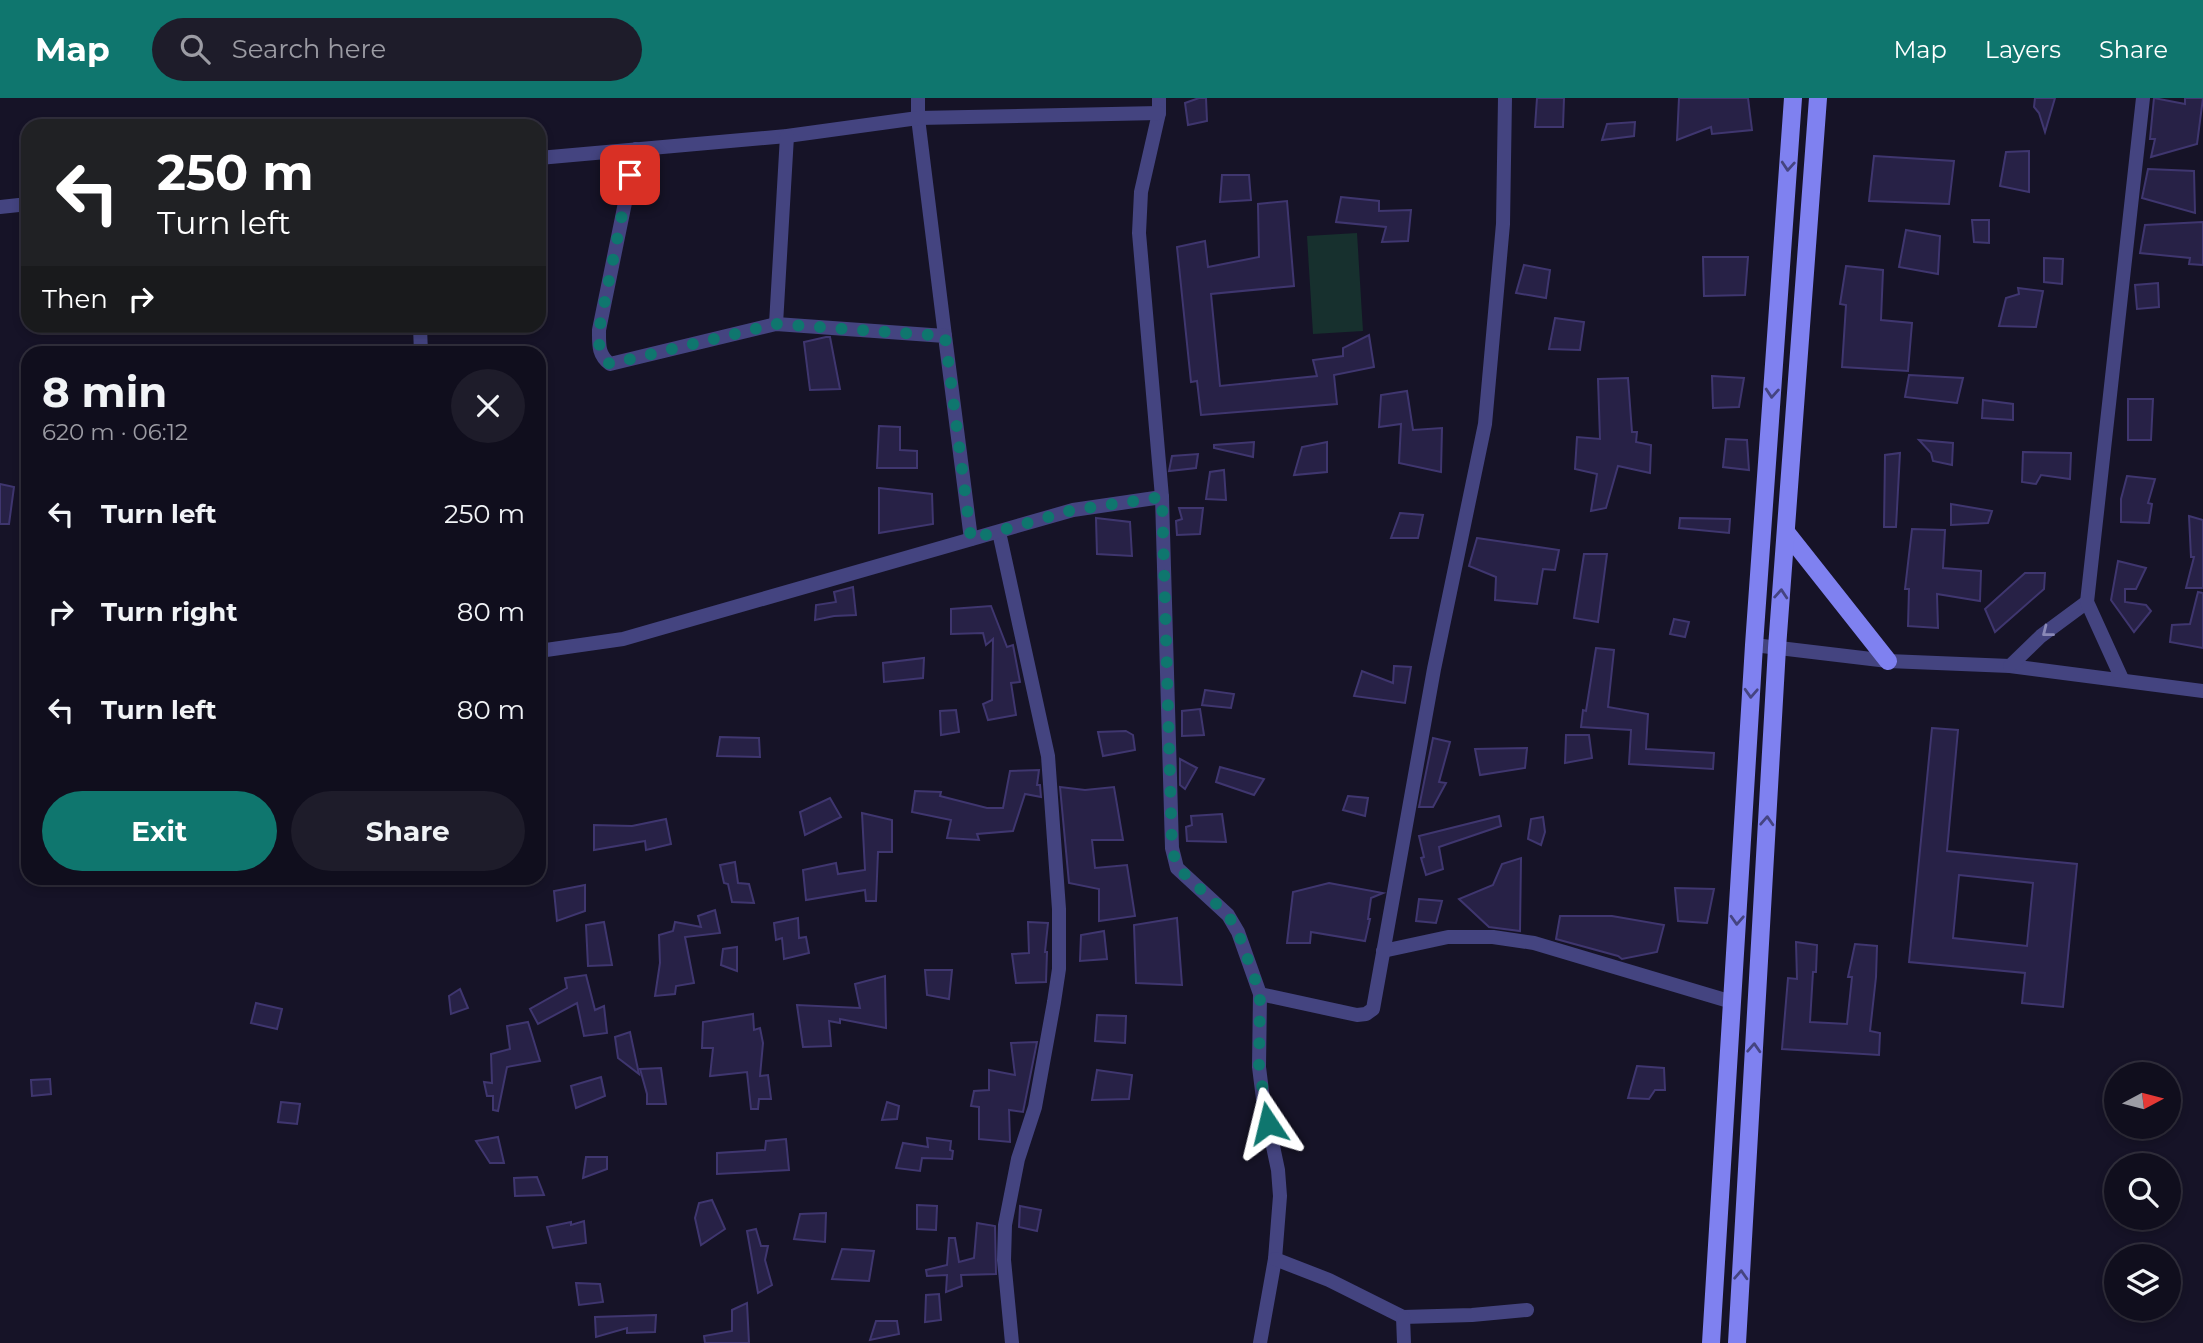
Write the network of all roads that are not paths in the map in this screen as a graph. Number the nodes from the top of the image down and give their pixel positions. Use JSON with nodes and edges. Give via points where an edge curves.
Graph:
{"nodes":[{"id":1,"x":918,"y":98,"type":"edge"},
{"id":2,"x":1505,"y":98,"type":"edge"},
{"id":3,"x":1793,"y":98,"type":"edge"},
{"id":4,"x":1818,"y":98,"type":"edge"},
{"id":5,"x":2143,"y":98,"type":"edge"},
{"id":6,"x":1159,"y":105,"type":"edge"},
{"id":7,"x":918,"y":118,"type":"junction"},
{"id":8,"x":787,"y":136,"type":"junction"},
{"id":9,"x":636,"y":149,"type":"junction"},
{"id":10,"x":546,"y":157,"type":"edge"},
{"id":11,"x":21,"y":205,"type":"edge"},
{"id":12,"x":0,"y":207,"type":"edge"},
{"id":13,"x":776,"y":324,"type":"junction"},
{"id":14,"x":945,"y":336,"type":"junction"},
{"id":15,"x":1162,"y":497,"type":"junction"},
{"id":16,"x":999,"y":532,"type":"junction"},
{"id":17,"x":1786,"y":532,"type":"junction"},
{"id":18,"x":971,"y":539,"type":"junction"},
{"id":19,"x":2087,"y":601,"type":"junction"},
{"id":20,"x":1754,"y":645,"type":"junction"},
{"id":21,"x":1777,"y":648,"type":"junction"},
{"id":22,"x":546,"y":650,"type":"edge"},
{"id":23,"x":1888,"y":661,"type":"junction"},
{"id":24,"x":2010,"y":666,"type":"junction"},
{"id":25,"x":2122,"y":679,"type":"junction"},
{"id":26,"x":2203,"y":691,"type":"edge"},
{"id":27,"x":1383,"y":951,"type":"junction"},
{"id":28,"x":1260,"y":993,"type":"junction"},
{"id":29,"x":1732,"y":1002,"type":"junction"},
{"id":30,"x":1725,"y":1113,"type":"junction"},
{"id":31,"x":1750,"y":1116,"type":"junction"},
{"id":32,"x":1275,"y":1259,"type":"junction"},
{"id":33,"x":1527,"y":1310,"type":"dead end"},
{"id":34,"x":1403,"y":1317,"type":"junction"},
{"id":35,"x":1012,"y":1343,"type":"edge"},
{"id":36,"x":1260,"y":1343,"type":"edge"},
{"id":37,"x":1404,"y":1343,"type":"edge"},
{"id":38,"x":1711,"y":1343,"type":"edge"},
{"id":39,"x":1737,"y":1343,"type":"edge"}],
"edges":[{"from":1,"to":7,"type":"street"},
{"from":2,"to":27,"type":"street","via":[[1503,224],[1485,424],[1434,669]]},
{"from":3,"to":20,"type":"street","one_way":true},
{"from":4,"to":17,"type":"street"},
{"from":5,"to":19,"type":"street"},
{"from":6,"to":7,"type":"street"},
{"from":6,"to":15,"type":"street","via":[[1141,192],[1139,233]]},
{"from":7,"to":8,"type":"street"},
{"from":7,"to":14,"type":"street"},
{"from":8,"to":9,"type":"street"},
{"from":8,"to":13,"type":"street"},
{"from":9,"to":10,"type":"street"},
{"from":9,"to":13,"type":"street","via":[[599,330],[603,358],[610,364]]},
{"from":11,"to":12,"type":"street"},
{"from":13,"to":14,"type":"street"},
{"from":14,"to":18,"type":"street"},
{"from":15,"to":16,"type":"street","via":[[1073,510]]},
{"from":15,"to":28,"type":"street","via":[[1172,848],[1177,867],[1228,915]]},
{"from":16,"to":18,"type":"street"},
{"from":16,"to":35,"type":"street","via":[[1048,756],[1059,909],[1055,1002],[1005,1225]]},
{"from":21,"to":17,"type":"street","one_way":true},
{"from":17,"to":23,"type":"street"},
{"from":18,"to":22,"type":"street","via":[[623,639]]},
{"from":19,"to":24,"type":"street","one_way":true},
{"from":19,"to":25,"type":"street"},
{"from":20,"to":21,"type":"street"},
{"from":20,"to":29,"type":"street","one_way":true},
{"from":21,"to":23,"type":"street"},
{"from":31,"to":21,"type":"street","one_way":true},
{"from":23,"to":24,"type":"street"},
{"from":24,"to":25,"type":"street"},
{"from":25,"to":26,"type":"street"},
{"from":27,"to":28,"type":"street","via":[[1373,1009],[1366,1014]]},
{"from":27,"to":29,"type":"street","via":[[1448,937],[1493,937],[1534,943]]},
{"from":28,"to":32,"type":"street","via":[[1259,1066],[1280,1196]]},
{"from":29,"to":30,"type":"street"},
{"from":30,"to":31,"type":"street"},
{"from":30,"to":38,"type":"street"},
{"from":39,"to":31,"type":"street","one_way":true},
{"from":32,"to":34,"type":"street"},
{"from":32,"to":36,"type":"street"},
{"from":33,"to":34,"type":"street"},
{"from":34,"to":37,"type":"street"}]}
